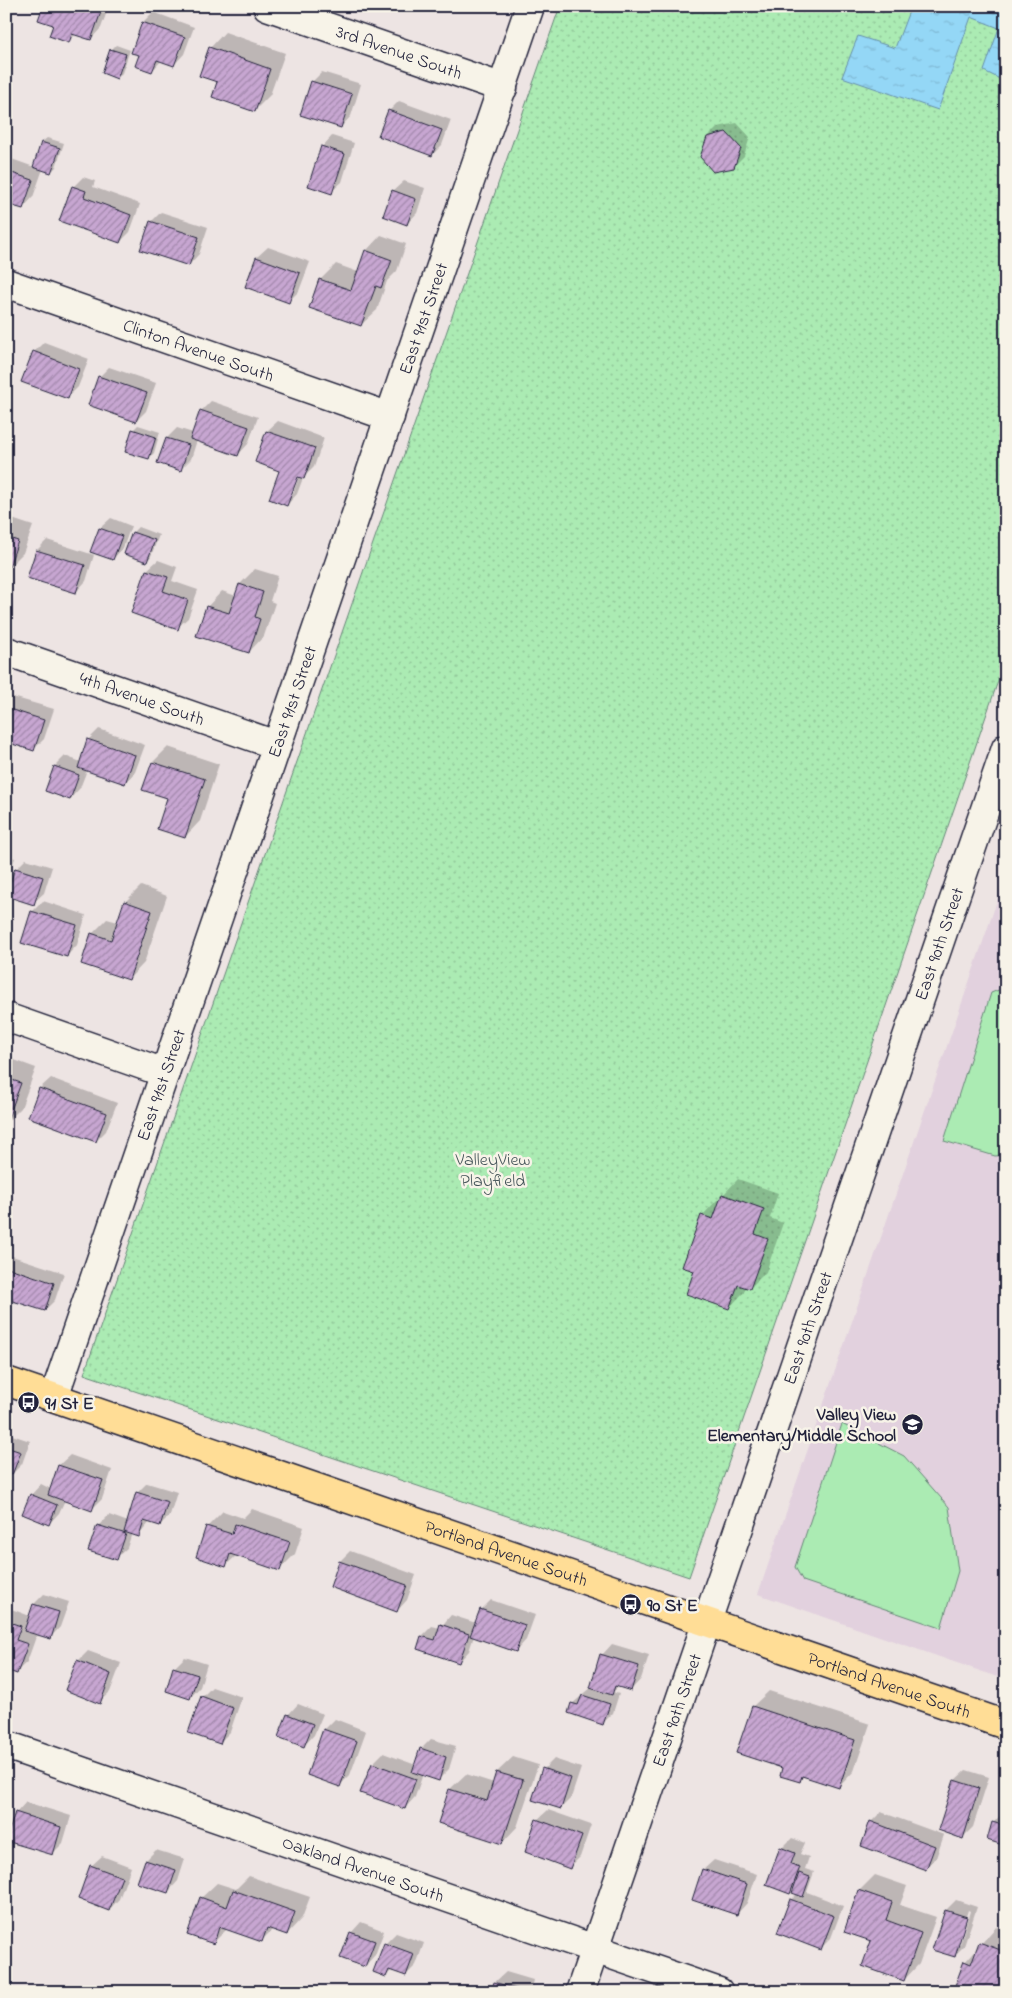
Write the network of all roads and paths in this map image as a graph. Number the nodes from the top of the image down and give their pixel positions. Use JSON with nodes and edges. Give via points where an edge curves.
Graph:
{"nodes":[{"id":1,"x":267,"y":6,"type":"edge"},
{"id":2,"x":530,"y":6,"type":"edge"},
{"id":3,"x":503,"y":88,"type":"junction"},
{"id":4,"x":6,"y":283,"type":"edge"},
{"id":5,"x":390,"y":417,"type":"junction"},
{"id":6,"x":6,"y":651,"type":"edge"},
{"id":7,"x":276,"y":745,"type":"junction"},
{"id":8,"x":1006,"y":748,"type":"edge"},
{"id":9,"x":6,"y":1017,"type":"edge"},
{"id":10,"x":165,"y":1073,"type":"junction"},
{"id":11,"x":6,"y":1381,"type":"edge"},
{"id":12,"x":54,"y":1397,"type":"junction"},
{"id":13,"x":706,"y":1622,"type":"junction"},
{"id":14,"x":1006,"y":1725,"type":"edge"},
{"id":15,"x":6,"y":1745,"type":"edge"},
{"id":16,"x":595,"y":1949,"type":"junction"},
{"id":17,"x":580,"y":1992,"type":"edge"},
{"id":18,"x":719,"y":1992,"type":"edge"}],
"edges":[{"from":1,"to":3,"type":"street","name":"3rd Avenue South"},
{"from":2,"to":3,"type":"street","name":"East 91st Street"},
{"from":3,"to":5,"type":"street","name":"East 91st Street"},
{"from":4,"to":5,"type":"street","name":"Clinton Avenue South"},
{"from":5,"to":7,"type":"street","name":"East 91st Street"},
{"from":6,"to":7,"type":"street","name":"4th Avenue South"},
{"from":7,"to":10,"type":"street","name":"East 91st Street"},
{"from":8,"to":13,"type":"street","name":"East 90th Street"},
{"from":9,"to":10,"type":"street"},
{"from":10,"to":12,"type":"street","name":"East 91st Street"},
{"from":11,"to":12,"type":"main road","name":"Portland Avenue South"},
{"from":12,"to":13,"type":"main road","name":"Portland Avenue South"},
{"from":13,"to":14,"type":"main road","name":"Portland Avenue South"},
{"from":13,"to":16,"type":"street","name":"East 90th Street"},
{"from":15,"to":16,"type":"street","name":"Oakland Avenue South"},
{"from":16,"to":17,"type":"street","name":"East 90th Street"},
{"from":16,"to":18,"type":"street","name":"Oakland Avenue South"}]}
